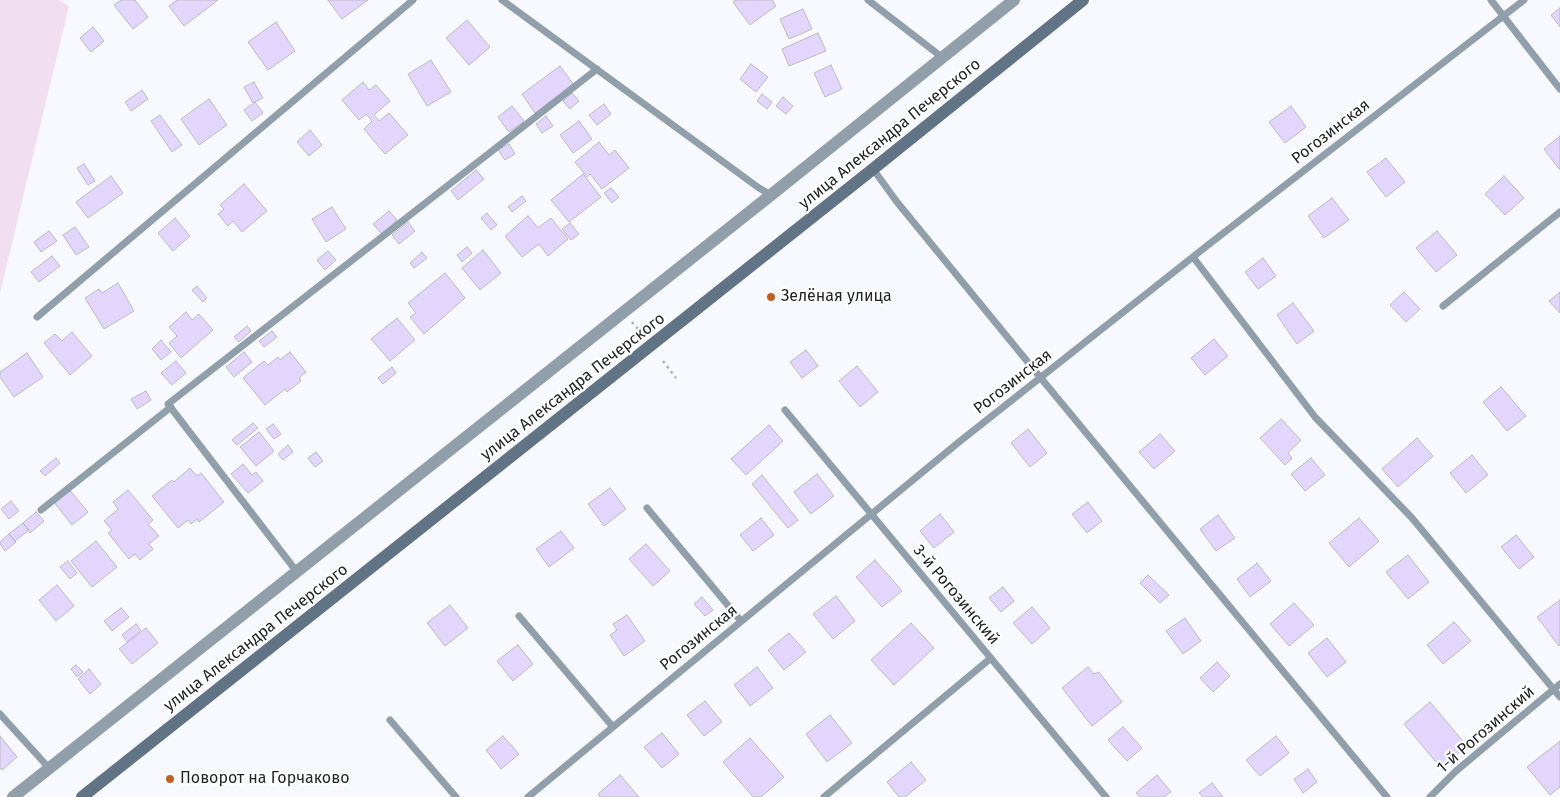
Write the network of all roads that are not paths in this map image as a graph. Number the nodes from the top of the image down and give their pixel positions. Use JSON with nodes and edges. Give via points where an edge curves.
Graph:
{"nodes":[{"id":1,"x":413,"y":0,"type":"edge"},
{"id":2,"x":502,"y":0,"type":"edge"},
{"id":3,"x":868,"y":0,"type":"edge"},
{"id":4,"x":1014,"y":0,"type":"edge"},
{"id":5,"x":1083,"y":0,"type":"edge"},
{"id":6,"x":1491,"y":0,"type":"edge"},
{"id":7,"x":1524,"y":0,"type":"edge"},
{"id":8,"x":1504,"y":16,"type":"junction"},
{"id":9,"x":943,"y":58,"type":"junction"},
{"id":10,"x":597,"y":69,"type":"junction"},
{"id":11,"x":1560,"y":89,"type":"edge"},
{"id":12,"x":873,"y":169,"type":"junction"},
{"id":13,"x":771,"y":196,"type":"junction"},
{"id":14,"x":1560,"y":212,"type":"edge"},
{"id":15,"x":1193,"y":257,"type":"junction"},
{"id":16,"x":1443,"y":306,"type":"dead end"},
{"id":17,"x":37,"y":317,"type":"dead end"},
{"id":18,"x":1040,"y":377,"type":"junction"},
{"id":19,"x":171,"y":407,"type":"junction"},
{"id":20,"x":785,"y":410,"type":"dead end"},
{"id":21,"x":648,"y":508,"type":"dead end"},
{"id":22,"x":41,"y":510,"type":"dead end"},
{"id":23,"x":872,"y":514,"type":"junction"},
{"id":24,"x":297,"y":572,"type":"junction"},
{"id":25,"x":519,"y":616,"type":"dead end"},
{"id":26,"x":741,"y":621,"type":"junction"},
{"id":27,"x":991,"y":658,"type":"junction"},
{"id":28,"x":1557,"y":687,"type":"edge"},
{"id":29,"x":1560,"y":696,"type":"edge"},
{"id":30,"x":0,"y":714,"type":"edge"},
{"id":31,"x":390,"y":720,"type":"dead end"},
{"id":32,"x":612,"y":727,"type":"junction"},
{"id":33,"x":49,"y":768,"type":"junction"},
{"id":34,"x":13,"y":797,"type":"edge"},
{"id":35,"x":82,"y":797,"type":"edge"},
{"id":36,"x":456,"y":797,"type":"edge"},
{"id":37,"x":528,"y":797,"type":"edge"},
{"id":38,"x":824,"y":797,"type":"edge"},
{"id":39,"x":1106,"y":797,"type":"edge"},
{"id":40,"x":1386,"y":797,"type":"edge"},
{"id":41,"x":1430,"y":797,"type":"edge"}],
"edges":[{"from":1,"to":17,"type":"lane"},
{"from":2,"to":10,"type":"lane"},
{"from":3,"to":9,"type":"lane"},
{"from":4,"to":9,"type":"street"},
{"from":5,"to":12,"type":"main road","name":"улица Александра Печерского"},
{"from":6,"to":8,"type":"lane"},
{"from":7,"to":8,"type":"lane","name":"Рогозинская"},
{"from":8,"to":11,"type":"lane"},
{"from":8,"to":15,"type":"lane","name":"Рогозинская"},
{"from":9,"to":13,"type":"street"},
{"from":10,"to":13,"type":"lane"},
{"from":10,"to":19,"type":"lane","via":[[168,404]]},
{"from":12,"to":18,"type":"lane"},
{"from":12,"to":35,"type":"main road","name":"улица Александра Печерского"},
{"from":13,"to":24,"type":"street"},
{"from":14,"to":16,"type":"lane"},
{"from":15,"to":18,"type":"lane","name":"Рогозинская"},
{"from":15,"to":28,"type":"lane","via":[[1315,417],[1412,518]]},
{"from":18,"to":23,"type":"lane","name":"Рогозинская"},
{"from":18,"to":40,"type":"lane"},
{"from":19,"to":22,"type":"lane"},
{"from":19,"to":24,"type":"lane"},
{"from":20,"to":23,"type":"lane","name":"3-й Рогозинский"},
{"from":21,"to":26,"type":"lane"},
{"from":23,"to":26,"type":"lane","name":"Рогозинская"},
{"from":23,"to":27,"type":"lane","name":"3-й Рогозинский"},
{"from":24,"to":33,"type":"street"},
{"from":25,"to":32,"type":"lane"},
{"from":26,"to":32,"type":"lane","name":"Рогозинская"},
{"from":27,"to":38,"type":"lane"},
{"from":27,"to":39,"type":"lane","name":"3-й Рогозинский"},
{"from":28,"to":29,"type":"lane"},
{"from":28,"to":41,"type":"lane","name":"1-й Рогозинский","via":[[1456,771]]},
{"from":30,"to":33,"type":"lane"},
{"from":31,"to":36,"type":"lane"},
{"from":32,"to":37,"type":"lane","name":"Рогозинская"},
{"from":33,"to":34,"type":"street"}]}
